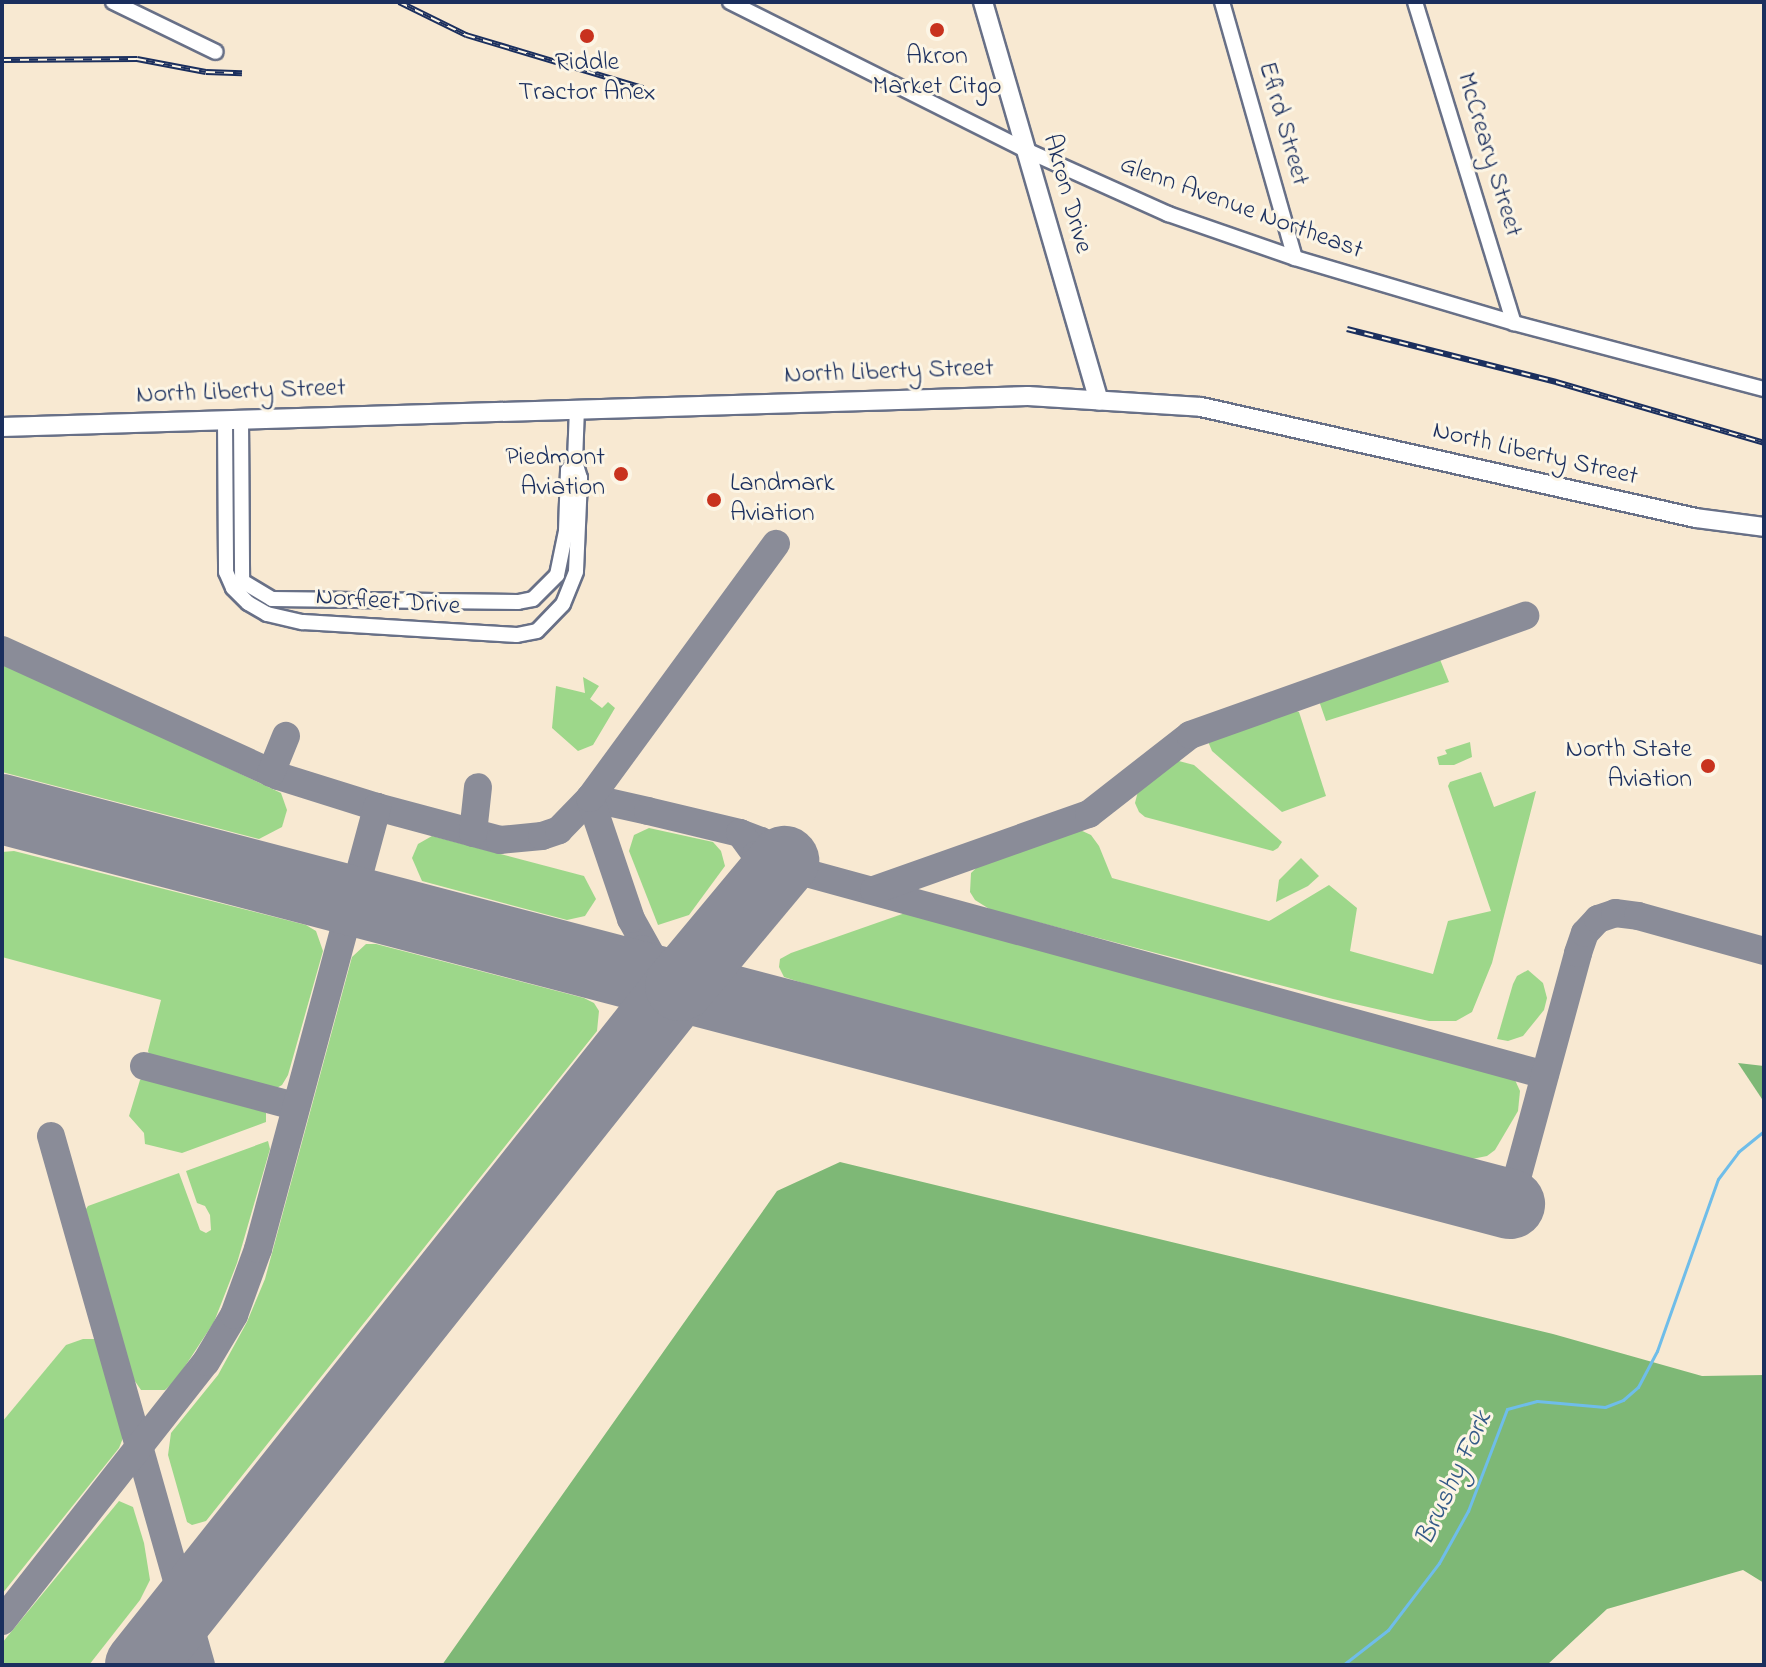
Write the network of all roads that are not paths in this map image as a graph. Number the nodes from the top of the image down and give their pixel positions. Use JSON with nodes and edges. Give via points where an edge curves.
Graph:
{"nodes":[{"id":1,"x":113,"y":2,"type":"edge"},
{"id":2,"x":730,"y":2,"type":"edge"},
{"id":3,"x":983,"y":2,"type":"edge"},
{"id":4,"x":1222,"y":2,"type":"edge"},
{"id":5,"x":1415,"y":2,"type":"edge"},
{"id":6,"x":216,"y":52,"type":"dead end"},
{"id":7,"x":1028,"y":151,"type":"junction"},
{"id":8,"x":1295,"y":258,"type":"junction"},
{"id":9,"x":1514,"y":323,"type":"junction"},
{"id":10,"x":1764,"y":389,"type":"edge"},
{"id":11,"x":1099,"y":400,"type":"junction"},
{"id":12,"x":577,"y":408,"type":"junction"},
{"id":13,"x":233,"y":419,"type":"junction"},
{"id":14,"x":2,"y":427,"type":"edge"},
{"id":15,"x":575,"y":462,"type":"junction"},
{"id":16,"x":1764,"y":527,"type":"edge"},
{"id":17,"x":233,"y":566,"type":"junction"}],
"edges":[{"from":1,"to":6,"type":"street"},
{"from":2,"to":7,"type":"street","name":"Glenn Avenue Northeast"},
{"from":3,"to":7,"type":"main road","name":"Akron Drive"},
{"from":4,"to":8,"type":"street","name":"Efird Street"},
{"from":5,"to":9,"type":"street","name":"McCreary Street"},
{"from":7,"to":8,"type":"street","name":"Glenn Avenue Northeast","via":[[1168,214]]},
{"from":7,"to":11,"type":"main road","name":"Akron Drive"},
{"from":8,"to":9,"type":"street","name":"Glenn Avenue Northeast"},
{"from":9,"to":10,"type":"street","name":"Glenn Avenue Northeast"},
{"from":11,"to":12,"type":"main road","name":"North Liberty Street","via":[[1028,396]]},
{"from":11,"to":16,"type":"main road","name":"North Liberty Street","via":[[1201,407],[1696,518]]},
{"from":12,"to":13,"type":"main road","name":"North Liberty Street"},
{"from":12,"to":15,"type":"street","name":"Norfleet Drive"},
{"from":13,"to":14,"type":"main road","name":"North Liberty Street"},
{"from":13,"to":17,"type":"street","name":"Norfleet Drive"},
{"from":15,"to":17,"type":"street","name":"Norfleet Drive","via":[[568,470],[566,531],[557,575],[544,592],[526,602],[272,599],[242,581]]},
{"from":15,"to":17,"type":"street","name":"Norfleet Drive","via":[[580,478],[576,571],[570,594],[537,631],[284,618],[242,599],[227,577]]}]}
